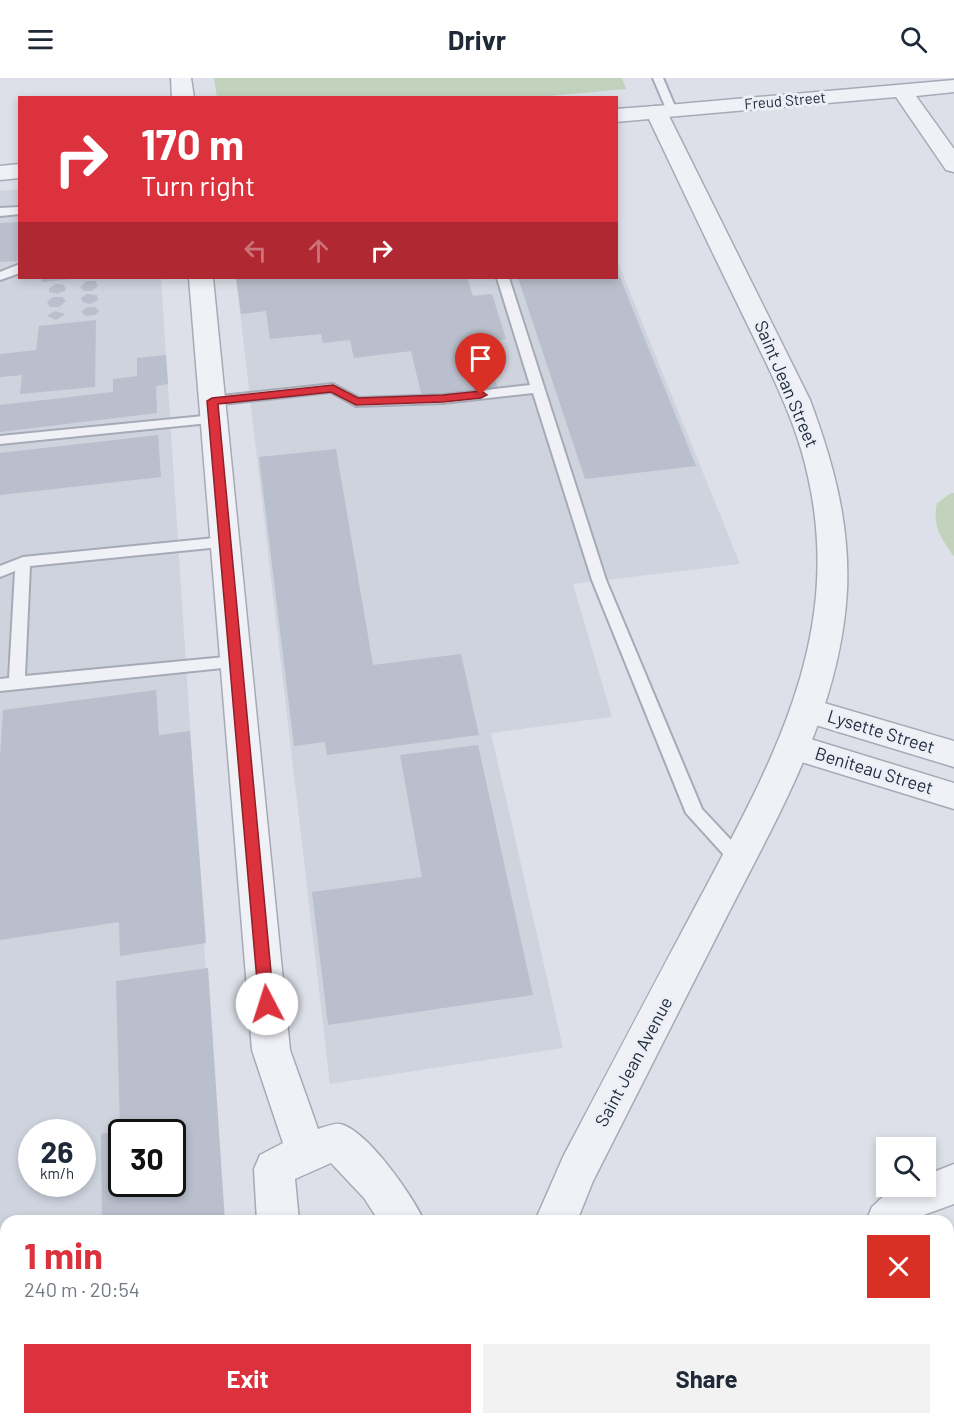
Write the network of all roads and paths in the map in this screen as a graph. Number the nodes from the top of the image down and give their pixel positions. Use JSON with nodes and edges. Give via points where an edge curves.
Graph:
{"nodes":[{"id":1,"x":181,"y":78,"type":"edge"},
{"id":2,"x":658,"y":78,"type":"edge"},
{"id":3,"x":954,"y":86,"type":"edge"},
{"id":4,"x":902,"y":91,"type":"junction"},
{"id":5,"x":183,"y":96,"type":"edge"},
{"id":6,"x":664,"y":112,"type":"junction"},
{"id":7,"x":618,"y":116,"type":"edge"},
{"id":8,"x":954,"y":165,"type":"edge"},
{"id":9,"x":18,"y":171,"type":"edge"},
{"id":10,"x":0,"y":173,"type":"edge"},
{"id":11,"x":18,"y":210,"type":"edge"},
{"id":12,"x":0,"y":212,"type":"edge"},
{"id":13,"x":18,"y":269,"type":"edge"},
{"id":14,"x":0,"y":276,"type":"edge"},
{"id":15,"x":201,"y":279,"type":"edge"},
{"id":16,"x":503,"y":279,"type":"edge"},
{"id":17,"x":538,"y":388,"type":"junction"},
{"id":18,"x":213,"y":410,"type":"junction"},
{"id":19,"x":0,"y":440,"type":"edge"},
{"id":20,"x":225,"y":542,"type":"junction"},
{"id":21,"x":23,"y":562,"type":"junction"},
{"id":22,"x":0,"y":572,"type":"edge"},
{"id":23,"x":236,"y":662,"type":"junction"},
{"id":24,"x":17,"y":683,"type":"junction"},
{"id":25,"x":0,"y":685,"type":"edge"},
{"id":26,"x":807,"y":710,"type":"junction"},
{"id":27,"x":794,"y":747,"type":"junction"},
{"id":28,"x":954,"y":754,"type":"edge"},
{"id":29,"x":954,"y":796,"type":"edge"},
{"id":30,"x":739,"y":860,"type":"junction"},
{"id":31,"x":716,"y":906,"type":"joint"},
{"id":32,"x":306,"y":1152,"type":"junction"},
{"id":33,"x":954,"y":1184,"type":"edge"},
{"id":34,"x":278,"y":1215,"type":"edge"},
{"id":35,"x":399,"y":1215,"type":"edge"},
{"id":36,"x":559,"y":1215,"type":"edge"},
{"id":37,"x":893,"y":1215,"type":"edge"}],
"edges":[{"from":1,"to":5,"type":"street"},
{"from":2,"to":6,"type":"lane"},
{"from":3,"to":4,"type":"street","name":"Freud Street"},
{"from":4,"to":6,"type":"street","name":"Freud Street"},
{"from":4,"to":8,"type":"street"},
{"from":6,"to":7,"type":"street","name":"Freud Street"},
{"from":6,"to":26,"type":"street","name":"Saint Jean Street","via":[[780,362],[810,431],[820,467],[833,540],[833,590],[820,670]]},
{"from":9,"to":10,"type":"street"},
{"from":11,"to":12,"type":"lane"},
{"from":13,"to":14,"type":"lane"},
{"from":15,"to":18,"type":"street"},
{"from":16,"to":17,"type":"lane"},
{"from":17,"to":18,"type":"lane","via":[[443,399],[356,402],[333,388]]},
{"from":17,"to":30,"type":"lane","via":[[599,580],[694,813]]},
{"from":18,"to":19,"type":"lane"},
{"from":18,"to":20,"type":"street"},
{"from":20,"to":21,"type":"lane"},
{"from":20,"to":23,"type":"street"},
{"from":21,"to":22,"type":"lane"},
{"from":21,"to":24,"type":"lane"},
{"from":23,"to":24,"type":"lane"},
{"from":23,"to":32,"type":"street","via":[[271,1050]]},
{"from":24,"to":25,"type":"lane"},
{"from":26,"to":27,"type":"street","name":"Saint Jean Street"},
{"from":26,"to":28,"type":"street","name":"Lysette Street"},
{"from":27,"to":29,"type":"street","name":"Beniteau Street"},
{"from":27,"to":30,"type":"street","name":"Saint Jean Street"},
{"from":30,"to":31,"type":"street","name":"Saint Jean Street"},
{"from":31,"to":36,"type":"street","name":"Saint Jean Avenue","via":[[577,1171]]},
{"from":32,"to":34,"type":"street","via":[[274,1169]]},
{"from":32,"to":35,"type":"street","via":[[338,1142],[378,1184]]},
{"from":33,"to":37,"type":"street","via":[[907,1202]]}]}
